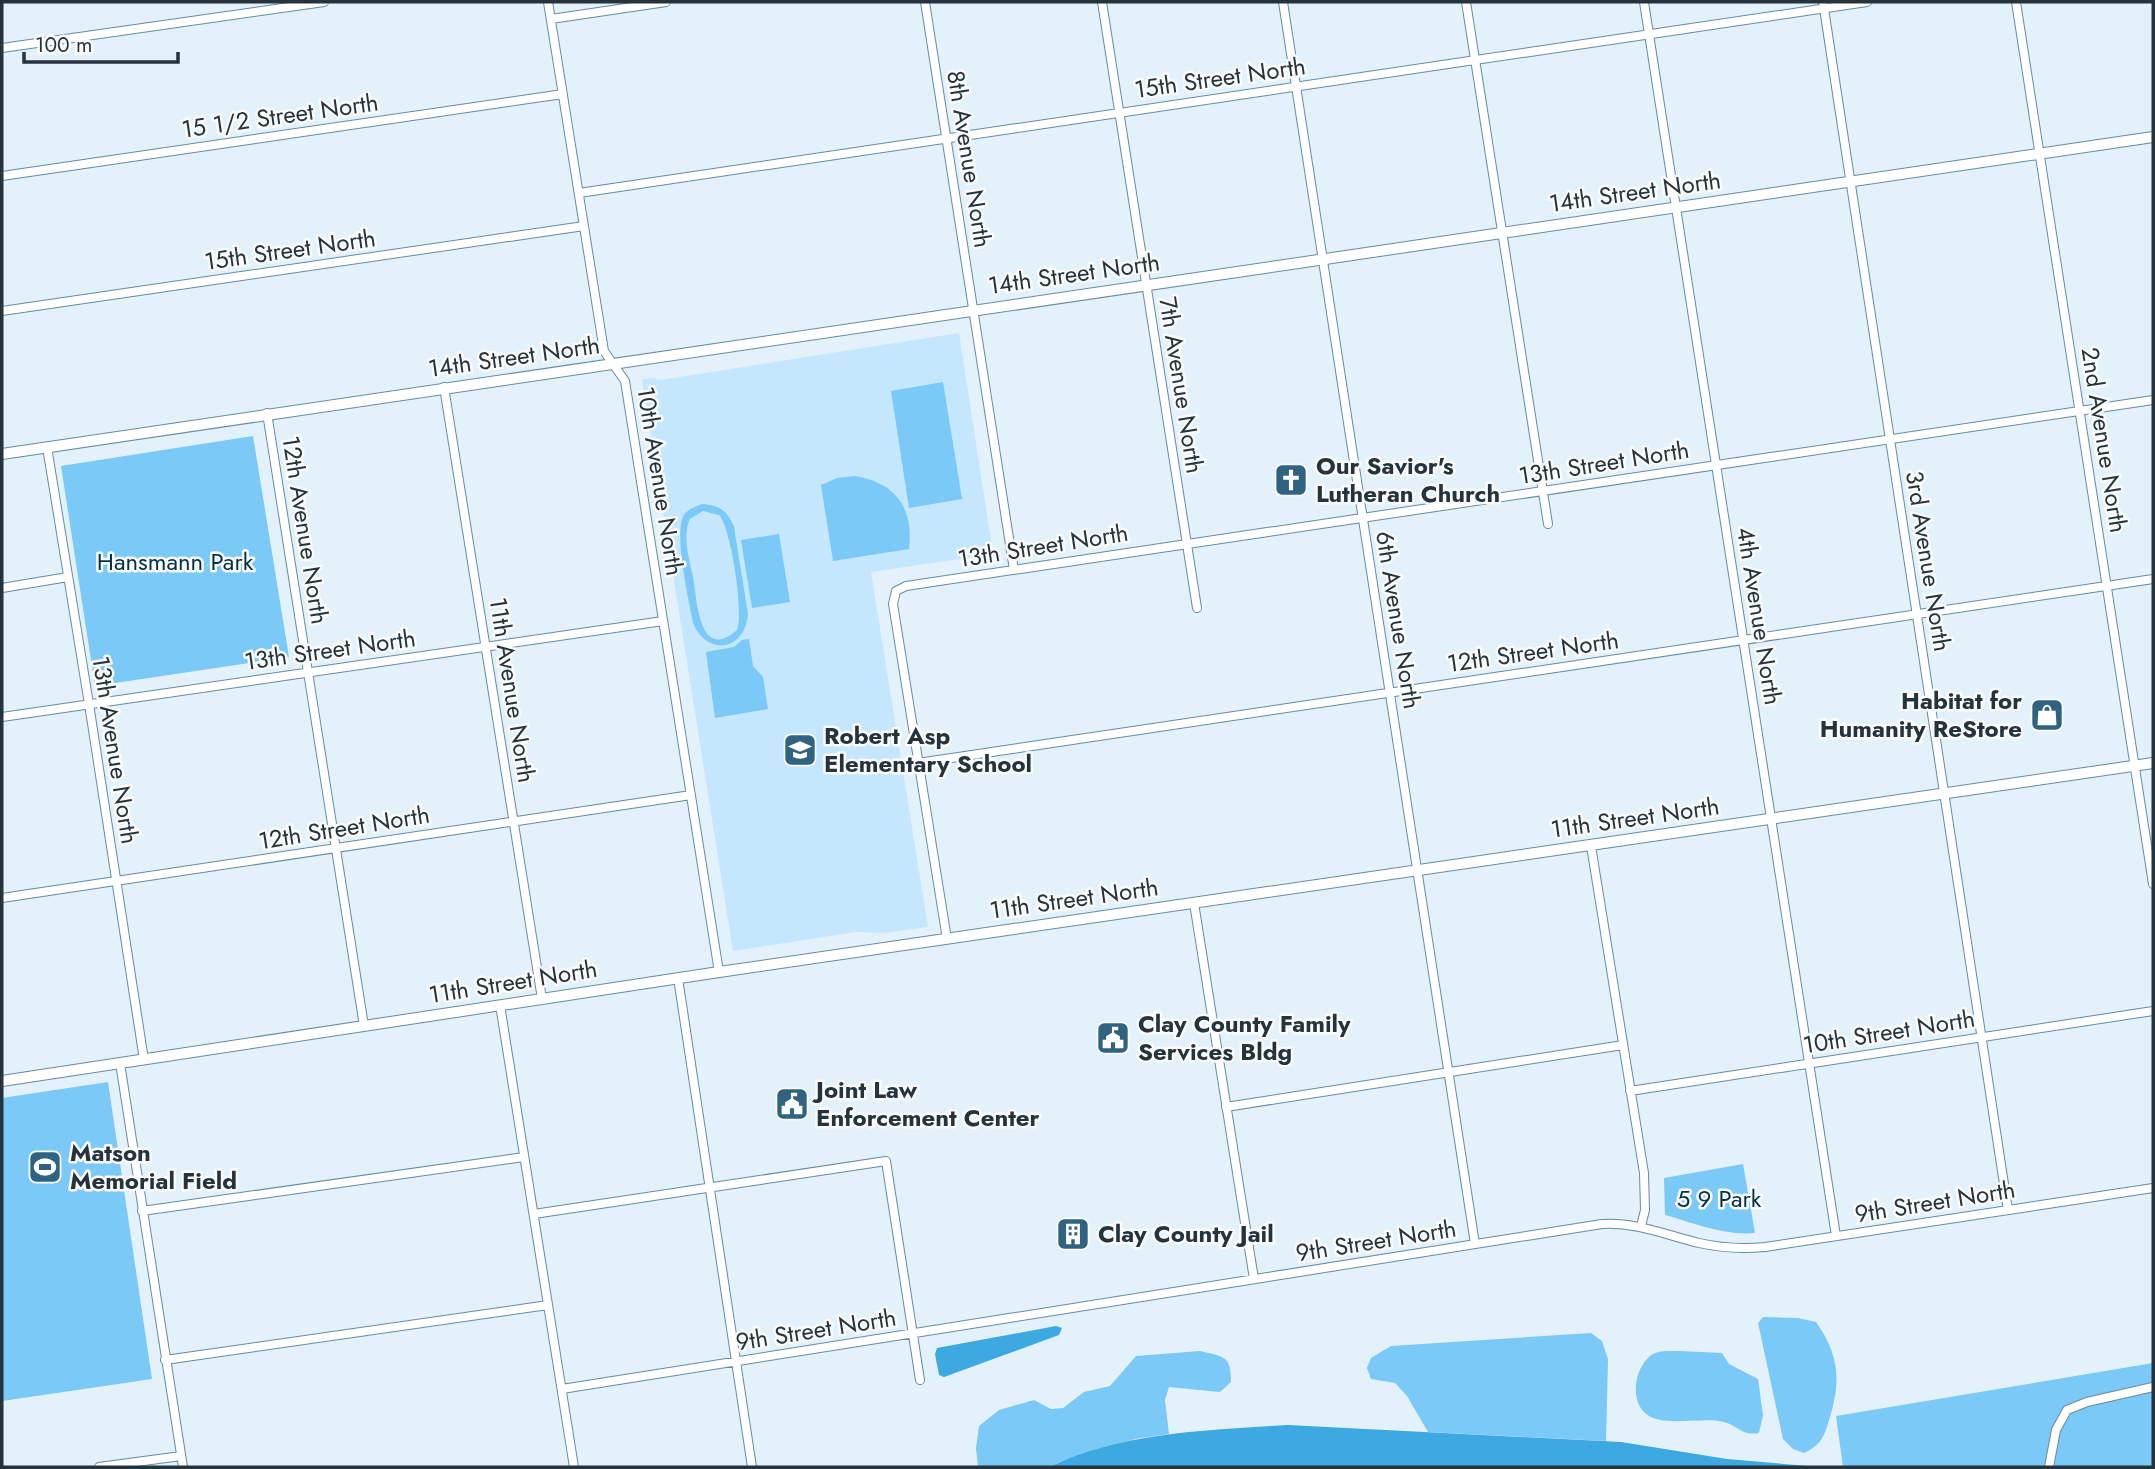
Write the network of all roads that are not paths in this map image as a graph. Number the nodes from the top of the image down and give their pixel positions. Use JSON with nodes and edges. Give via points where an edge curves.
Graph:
{"nodes":[{"id":1,"x":324,"y":2,"type":"edge"},
{"id":2,"x":548,"y":2,"type":"edge"},
{"id":3,"x":666,"y":2,"type":"edge"},
{"id":4,"x":925,"y":2,"type":"edge"},
{"id":5,"x":1102,"y":2,"type":"edge"},
{"id":6,"x":1283,"y":2,"type":"edge"},
{"id":7,"x":1466,"y":2,"type":"edge"},
{"id":8,"x":1644,"y":2,"type":"edge"},
{"id":9,"x":1867,"y":2,"type":"edge"},
{"id":10,"x":2016,"y":2,"type":"edge"},
{"id":11,"x":1824,"y":5,"type":"edge"},
{"id":12,"x":551,"y":19,"type":"junction"},
{"id":13,"x":1649,"y":34,"type":"junction"},
{"id":14,"x":2,"y":48,"type":"edge"},
{"id":15,"x":1475,"y":60,"type":"junction"},
{"id":16,"x":1296,"y":86,"type":"junction"},
{"id":17,"x":563,"y":94,"type":"junction"},
{"id":18,"x":1119,"y":113,"type":"junction"},
{"id":19,"x":2153,"y":137,"type":"edge"},
{"id":20,"x":946,"y":138,"type":"junction"},
{"id":21,"x":2039,"y":154,"type":"junction"},
{"id":22,"x":2,"y":176,"type":"edge"},
{"id":23,"x":1851,"y":181,"type":"junction"},
{"id":24,"x":579,"y":193,"type":"junction"},
{"id":25,"x":1676,"y":207,"type":"junction"},
{"id":26,"x":584,"y":226,"type":"junction"},
{"id":27,"x":1502,"y":232,"type":"junction"},
{"id":28,"x":1322,"y":259,"type":"junction"},
{"id":29,"x":1146,"y":285,"type":"junction"},
{"id":30,"x":973,"y":310,"type":"junction"},
{"id":31,"x":2,"y":311,"type":"edge"},
{"id":32,"x":614,"y":364,"type":"junction"},
{"id":33,"x":444,"y":387,"type":"junction"},
{"id":34,"x":2153,"y":400,"type":"edge"},
{"id":35,"x":2080,"y":411,"type":"junction"},
{"id":36,"x":267,"y":414,"type":"junction"},
{"id":37,"x":1890,"y":439,"type":"junction"},
{"id":38,"x":47,"y":447,"type":"junction"},
{"id":39,"x":2,"y":454,"type":"edge"},
{"id":40,"x":1716,"y":465,"type":"junction"},
{"id":41,"x":1543,"y":491,"type":"junction"},
{"id":42,"x":1363,"y":518,"type":"junction"},
{"id":43,"x":1548,"y":524,"type":"dead end"},
{"id":44,"x":1186,"y":544,"type":"junction"},
{"id":45,"x":1014,"y":570,"type":"junction"},
{"id":46,"x":68,"y":577,"type":"junction"},
{"id":47,"x":2153,"y":579,"type":"edge"},
{"id":48,"x":2107,"y":586,"type":"junction"},
{"id":49,"x":2,"y":587,"type":"edge"},
{"id":50,"x":1197,"y":608,"type":"dead end"},
{"id":51,"x":1917,"y":614,"type":"junction"},
{"id":52,"x":663,"y":621,"type":"junction"},
{"id":53,"x":1744,"y":640,"type":"junction"},
{"id":54,"x":486,"y":647,"type":"junction"},
{"id":55,"x":309,"y":673,"type":"junction"},
{"id":56,"x":1390,"y":692,"type":"junction"},
{"id":57,"x":89,"y":704,"type":"junction"},
{"id":58,"x":2,"y":717,"type":"edge"},
{"id":59,"x":918,"y":763,"type":"junction"},
{"id":60,"x":2153,"y":763,"type":"edge"},
{"id":61,"x":2135,"y":765,"type":"junction"},
{"id":62,"x":1944,"y":794,"type":"junction"},
{"id":63,"x":691,"y":795,"type":"junction"},
{"id":64,"x":514,"y":820,"type":"junction"},
{"id":65,"x":1772,"y":820,"type":"junction"},
{"id":66,"x":1591,"y":846,"type":"junction"},
{"id":67,"x":337,"y":849,"type":"junction"},
{"id":68,"x":1417,"y":871,"type":"junction"},
{"id":69,"x":116,"y":881,"type":"junction"},
{"id":70,"x":2153,"y":884,"type":"edge"},
{"id":71,"x":2,"y":898,"type":"edge"},
{"id":72,"x":1194,"y":903,"type":"junction"},
{"id":73,"x":947,"y":939,"type":"junction"},
{"id":74,"x":719,"y":972,"type":"junction"},
{"id":75,"x":678,"y":978,"type":"junction"},
{"id":76,"x":542,"y":999,"type":"junction"},
{"id":77,"x":500,"y":1005,"type":"junction"},
{"id":78,"x":2153,"y":1010,"type":"edge"},
{"id":79,"x":364,"y":1026,"type":"junction"},
{"id":80,"x":1981,"y":1037,"type":"junction"},
{"id":81,"x":1623,"y":1045,"type":"junction"},
{"id":82,"x":144,"y":1059,"type":"junction"},
{"id":83,"x":120,"y":1063,"type":"junction"},
{"id":84,"x":1809,"y":1063,"type":"junction"},
{"id":85,"x":1448,"y":1072,"type":"junction"},
{"id":86,"x":2,"y":1081,"type":"edge"},
{"id":87,"x":1630,"y":1091,"type":"junction"},
{"id":88,"x":1226,"y":1107,"type":"junction"},
{"id":89,"x":524,"y":1157,"type":"junction"},
{"id":90,"x":2153,"y":1188,"type":"edge"},
{"id":91,"x":709,"y":1189,"type":"junction"},
{"id":92,"x":2008,"y":1210,"type":"junction"},
{"id":93,"x":142,"y":1211,"type":"junction"},
{"id":94,"x":534,"y":1214,"type":"junction"},
{"id":95,"x":1641,"y":1226,"type":"junction"},
{"id":96,"x":1836,"y":1236,"type":"junction"},
{"id":97,"x":1475,"y":1244,"type":"junction"},
{"id":98,"x":1254,"y":1279,"type":"junction"},
{"id":99,"x":548,"y":1305,"type":"junction"},
{"id":100,"x":913,"y":1333,"type":"junction"},
{"id":101,"x":165,"y":1360,"type":"junction"},
{"id":102,"x":736,"y":1362,"type":"junction"},
{"id":103,"x":920,"y":1380,"type":"dead end"},
{"id":104,"x":2153,"y":1387,"type":"edge"},
{"id":105,"x":562,"y":1389,"type":"junction"},
{"id":106,"x":181,"y":1456,"type":"junction"},
{"id":107,"x":99,"y":1467,"type":"edge"},
{"id":108,"x":183,"y":1467,"type":"edge"},
{"id":109,"x":571,"y":1467,"type":"edge"},
{"id":110,"x":752,"y":1467,"type":"edge"},
{"id":111,"x":2049,"y":1467,"type":"edge"}],
"edges":[{"from":1,"to":14,"type":"street"},
{"from":2,"to":12,"type":"street","name":"10th Avenue North"},
{"from":3,"to":12,"type":"street"},
{"from":4,"to":20,"type":"street","name":"8th Avenue North"},
{"from":5,"to":18,"type":"street","name":"7th Avenue North"},
{"from":6,"to":16,"type":"street","name":"6th Avenue North"},
{"from":7,"to":15,"type":"street"},
{"from":8,"to":13,"type":"street","name":"4th Avenue North"},
{"from":9,"to":11,"type":"street","name":"15th Street North"},
{"from":10,"to":21,"type":"street","name":"2nd Avenue North"},
{"from":11,"to":13,"type":"street","name":"15th Street North"},
{"from":11,"to":23,"type":"street","name":"3rd Avenue North"},
{"from":12,"to":17,"type":"street","name":"10th Avenue North"},
{"from":13,"to":15,"type":"street","name":"15th Street North"},
{"from":13,"to":25,"type":"street","name":"4th Avenue North"},
{"from":15,"to":16,"type":"street","name":"15th Street North"},
{"from":15,"to":27,"type":"street"},
{"from":16,"to":18,"type":"street","name":"15th Street North"},
{"from":16,"to":28,"type":"street","name":"6th Avenue North"},
{"from":17,"to":22,"type":"street","name":"15 1/2 Street North"},
{"from":17,"to":24,"type":"street","name":"10th Avenue North"},
{"from":18,"to":20,"type":"street","name":"15th Street North"},
{"from":18,"to":29,"type":"street","name":"7th Avenue North"},
{"from":19,"to":21,"type":"street","name":"14th Street North"},
{"from":20,"to":24,"type":"street","name":"15th Street North"},
{"from":20,"to":30,"type":"street","name":"8th Avenue North"},
{"from":21,"to":23,"type":"street","name":"14th Street North"},
{"from":21,"to":35,"type":"street","name":"2nd Avenue North"},
{"from":23,"to":25,"type":"street","name":"14th Street North"},
{"from":23,"to":37,"type":"street","name":"3rd Avenue North"},
{"from":24,"to":26,"type":"street","name":"10th Avenue North"},
{"from":25,"to":27,"type":"street","name":"14th Street North"},
{"from":25,"to":40,"type":"street","name":"4th Avenue North"},
{"from":26,"to":31,"type":"street","name":"15th Street North"},
{"from":26,"to":32,"type":"street","name":"10th Avenue North","via":[[604,351]]},
{"from":27,"to":28,"type":"street","name":"14th Street North"},
{"from":27,"to":41,"type":"street"},
{"from":28,"to":29,"type":"street","name":"14th Street North"},
{"from":28,"to":42,"type":"street","name":"6th Avenue North"},
{"from":29,"to":30,"type":"street","name":"14th Street North"},
{"from":29,"to":44,"type":"street","name":"7th Avenue North"},
{"from":30,"to":32,"type":"street","name":"14th Street North"},
{"from":30,"to":45,"type":"street","name":"8th Avenue North"},
{"from":32,"to":33,"type":"street","name":"14th Street North"},
{"from":32,"to":52,"type":"street","name":"10th Avenue North","via":[[625,381]]},
{"from":33,"to":36,"type":"street","name":"14th Street North"},
{"from":33,"to":54,"type":"street","name":"11th Avenue North"},
{"from":34,"to":35,"type":"street","name":"13th Street North"},
{"from":35,"to":37,"type":"street","name":"13th Street North"},
{"from":35,"to":48,"type":"street","name":"2nd Avenue North"},
{"from":36,"to":38,"type":"street","name":"14th Street North"},
{"from":36,"to":55,"type":"street","name":"12th Avenue North"},
{"from":37,"to":40,"type":"street","name":"13th Street North"},
{"from":37,"to":51,"type":"street","name":"3rd Avenue North"},
{"from":38,"to":39,"type":"street","name":"14th Street North"},
{"from":38,"to":46,"type":"street","name":"13th Avenue North"},
{"from":40,"to":41,"type":"street","name":"13th Street North"},
{"from":40,"to":53,"type":"street","name":"4th Avenue North"},
{"from":41,"to":42,"type":"street","name":"13th Street North"},
{"from":41,"to":43,"type":"street"},
{"from":42,"to":44,"type":"street","name":"13th Street North"},
{"from":42,"to":56,"type":"street","name":"6th Avenue North"},
{"from":44,"to":45,"type":"street","name":"13th Street North"},
{"from":44,"to":50,"type":"street","name":"7th Avenue North"},
{"from":45,"to":59,"type":"street","name":"13th Street North","via":[[906,586],[896,592],[894,613]]},
{"from":46,"to":49,"type":"street"},
{"from":46,"to":57,"type":"street","name":"13th Avenue North"},
{"from":47,"to":48,"type":"street","name":"12th Street North"},
{"from":48,"to":51,"type":"street","name":"12th Street North"},
{"from":48,"to":61,"type":"street","name":"2nd Avenue North"},
{"from":51,"to":53,"type":"street","name":"12th Street North"},
{"from":51,"to":62,"type":"street","name":"3rd Avenue North"},
{"from":52,"to":54,"type":"street","name":"13th Street North"},
{"from":52,"to":63,"type":"street","name":"10th Avenue North"},
{"from":53,"to":56,"type":"street","name":"12th Street North"},
{"from":53,"to":65,"type":"street","name":"4th Avenue North"},
{"from":54,"to":55,"type":"street","name":"13th Street North"},
{"from":54,"to":64,"type":"street","name":"11th Avenue North"},
{"from":55,"to":57,"type":"street","name":"13th Street North"},
{"from":55,"to":67,"type":"street","name":"12th Avenue North"},
{"from":56,"to":59,"type":"street","name":"12th Street North"},
{"from":56,"to":68,"type":"street","name":"6th Avenue North"},
{"from":57,"to":58,"type":"street","name":"13th Street North"},
{"from":57,"to":69,"type":"street","name":"13th Avenue North"},
{"from":59,"to":73,"type":"street"},
{"from":60,"to":61,"type":"street","name":"11th Street North"},
{"from":61,"to":62,"type":"street","name":"11th Street North"},
{"from":61,"to":70,"type":"street","name":"2nd Avenue North"},
{"from":62,"to":65,"type":"street","name":"11th Street North"},
{"from":62,"to":80,"type":"street","name":"3rd Avenue North"},
{"from":63,"to":64,"type":"street","name":"12th Street North"},
{"from":63,"to":74,"type":"street","name":"10th Avenue North"},
{"from":64,"to":67,"type":"street","name":"12th Street North"},
{"from":64,"to":76,"type":"street","name":"11th Avenue North"},
{"from":65,"to":66,"type":"street","name":"11th Street North"},
{"from":65,"to":84,"type":"street","name":"4th Avenue North"},
{"from":66,"to":68,"type":"street","name":"11th Street North"},
{"from":66,"to":81,"type":"street"},
{"from":67,"to":69,"type":"street","name":"12th Street North"},
{"from":67,"to":79,"type":"street","name":"12th Avenue North"},
{"from":68,"to":72,"type":"street","name":"11th Street North"},
{"from":68,"to":85,"type":"street","name":"6th Avenue North"},
{"from":69,"to":71,"type":"street","name":"12th Street North"},
{"from":69,"to":82,"type":"street","name":"13th Avenue North"},
{"from":72,"to":73,"type":"street","name":"11th Street North"},
{"from":72,"to":88,"type":"street"},
{"from":73,"to":74,"type":"street","name":"11th Street North"},
{"from":74,"to":75,"type":"street","name":"11th Street North"},
{"from":75,"to":76,"type":"street","name":"11th Street North"},
{"from":75,"to":91,"type":"street"},
{"from":76,"to":77,"type":"street","name":"11th Street North"},
{"from":77,"to":79,"type":"street","name":"11th Street North"},
{"from":77,"to":89,"type":"street"},
{"from":78,"to":80,"type":"street","name":"10th Street North"},
{"from":79,"to":82,"type":"street","name":"11th Street North"},
{"from":80,"to":84,"type":"street","name":"10th Street North"},
{"from":80,"to":92,"type":"street","name":"3rd Avenue North"},
{"from":81,"to":85,"type":"street"},
{"from":81,"to":87,"type":"street"},
{"from":82,"to":83,"type":"street","name":"11th Street North"},
{"from":83,"to":86,"type":"street","name":"11th Street North"},
{"from":83,"to":93,"type":"street"},
{"from":84,"to":87,"type":"street","name":"10th Street North"},
{"from":84,"to":96,"type":"street","name":"4th Avenue North"},
{"from":85,"to":88,"type":"street"},
{"from":85,"to":97,"type":"street","name":"6th Avenue North"},
{"from":87,"to":95,"type":"street","via":[[1645,1190]]},
{"from":88,"to":98,"type":"street"},
{"from":89,"to":93,"type":"street"},
{"from":89,"to":94,"type":"street"},
{"from":90,"to":92,"type":"street","name":"9th Street North"},
{"from":91,"to":94,"type":"street"},
{"from":91,"to":100,"type":"street","via":[[886,1161]]},
{"from":91,"to":102,"type":"street"},
{"from":92,"to":96,"type":"street","name":"9th Street North"},
{"from":93,"to":101,"type":"street"},
{"from":94,"to":99,"type":"street"},
{"from":95,"to":96,"type":"street","name":"9th Street North","via":[[1740,1249]]},
{"from":95,"to":97,"type":"street","name":"9th Street North","via":[[1602,1224]]},
{"from":97,"to":98,"type":"street","name":"9th Street North"},
{"from":98,"to":100,"type":"street","name":"9th Street North"},
{"from":99,"to":101,"type":"street"},
{"from":99,"to":105,"type":"street"},
{"from":100,"to":102,"type":"street","name":"9th Street North"},
{"from":100,"to":103,"type":"street"},
{"from":101,"to":106,"type":"street"},
{"from":102,"to":105,"type":"street","name":"9th Street North"},
{"from":102,"to":110,"type":"street"},
{"from":104,"to":111,"type":"street","via":[[2067,1410],[2056,1430]]},
{"from":105,"to":109,"type":"street"},
{"from":106,"to":107,"type":"street"},
{"from":106,"to":108,"type":"street"}]}
